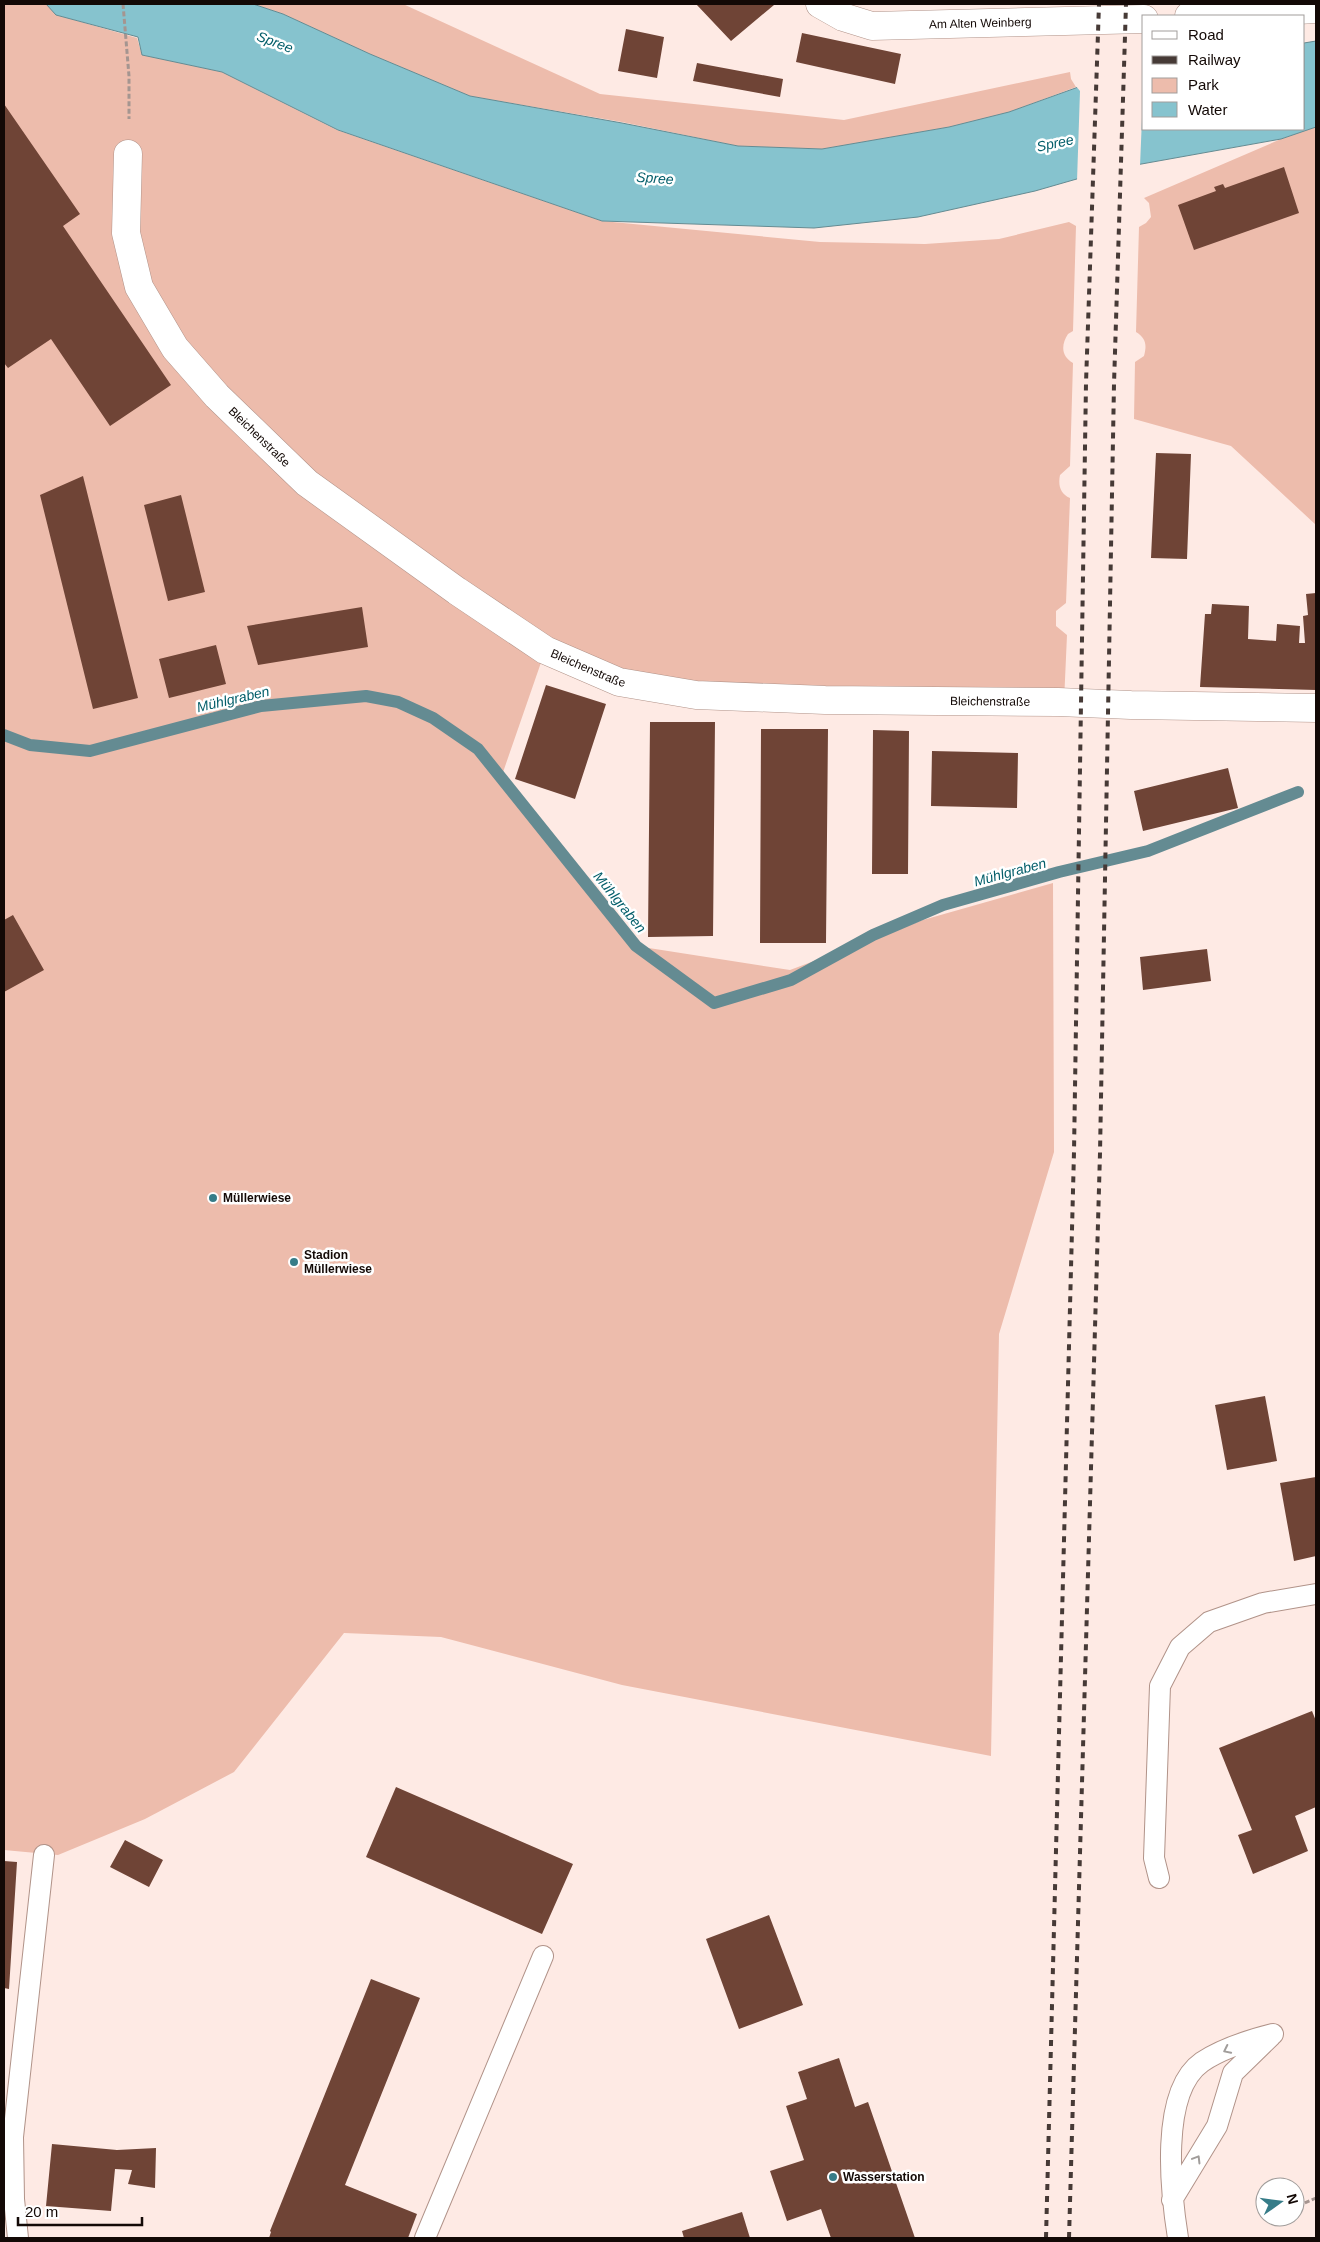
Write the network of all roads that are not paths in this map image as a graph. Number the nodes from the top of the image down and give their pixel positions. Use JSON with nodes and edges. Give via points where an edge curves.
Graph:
{"nodes":[{"id":1,"x":820,"y":4,"type":"edge"},
{"id":2,"x":1316,"y":9,"type":"edge"},
{"id":3,"x":1207,"y":15,"type":"edge"},
{"id":4,"x":1142,"y":20,"type":"edge"},
{"id":5,"x":128,"y":154,"type":"road end"},
{"id":6,"x":1316,"y":708,"type":"edge"},
{"id":7,"x":1316,"y":1594,"type":"edge"},
{"id":8,"x":44,"y":1855,"type":"dead end"},
{"id":9,"x":1159,"y":1878,"type":"dead end"},
{"id":10,"x":542,"y":1956,"type":"dead end"},
{"id":11,"x":1172,"y":2200,"type":"junction"},
{"id":12,"x":18,"y":2238,"type":"edge"},
{"id":13,"x":424,"y":2238,"type":"edge"},
{"id":14,"x":1178,"y":2238,"type":"edge"}],
"edges":[{"from":1,"to":4,"type":"street","name":"Am Alten Weinberg","via":[[843,17],[872,26]]},
{"from":2,"to":3,"type":"street"},
{"from":5,"to":6,"type":"street","name":"Bleichenstraße","via":[[126,233],[139,287],[175,348],[218,396],[307,483],[545,650],[619,682],[696,695]]},
{"from":7,"to":9,"type":"lane","via":[[1263,1602],[1208,1622],[1180,1647],[1160,1686],[1154,1858]]},
{"from":8,"to":12,"type":"lane","via":[[14,2137]]},
{"from":10,"to":13,"type":"lane"},
{"from":11,"to":11,"type":"lane","one_way":true,"via":[[1217,2126],[1233,2073],[1273,2034],[1243,2042],[1201,2063],[1187,2080],[1177,2101],[1173,2121]]},
{"from":11,"to":14,"type":"lane"}]}
